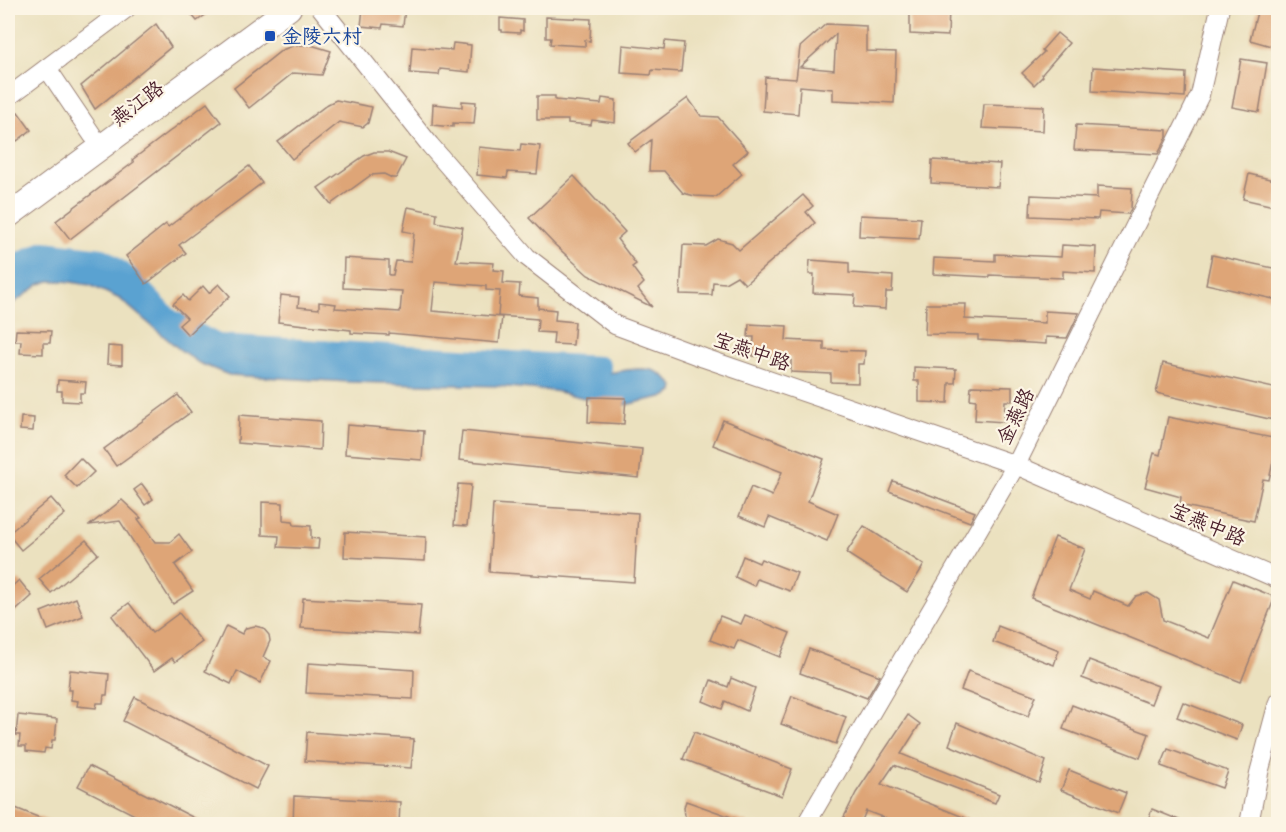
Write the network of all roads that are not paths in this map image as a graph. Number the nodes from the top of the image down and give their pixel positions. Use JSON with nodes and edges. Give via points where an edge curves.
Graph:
{"nodes":[{"id":1,"x":127,"y":8,"type":"edge"},
{"id":2,"x":266,"y":8,"type":"edge"},
{"id":3,"x":289,"y":8,"type":"edge"},
{"id":4,"x":321,"y":8,"type":"edge"},
{"id":5,"x":1220,"y":8,"type":"edge"},
{"id":6,"x":47,"y":68,"type":"junction"},
{"id":7,"x":8,"y":97,"type":"edge"},
{"id":8,"x":93,"y":136,"type":"junction"},
{"id":9,"x":8,"y":200,"type":"edge"},
{"id":10,"x":8,"y":216,"type":"edge"},
{"id":11,"x":1016,"y":465,"type":"junction"},
{"id":12,"x":1278,"y":579,"type":"edge"},
{"id":13,"x":1278,"y":702,"type":"edge"},
{"id":14,"x":806,"y":825,"type":"edge"},
{"id":15,"x":1249,"y":825,"type":"edge"}],
"edges":[{"from":1,"to":6,"type":"street"},
{"from":2,"to":8,"type":"main road","name":"燕江路"},
{"from":3,"to":10,"type":"main road"},
{"from":4,"to":11,"type":"street","name":"宝燕中路","via":[[430,145],[527,257],[615,325]]},
{"from":5,"to":11,"type":"street","name":"金燕路","via":[[1200,95]]},
{"from":6,"to":7,"type":"street"},
{"from":6,"to":8,"type":"street"},
{"from":8,"to":9,"type":"main road","name":"燕江路"},
{"from":11,"to":12,"type":"street","name":"宝燕中路"},
{"from":11,"to":14,"type":"street","name":"金燕路"},
{"from":13,"to":15,"type":"street"}]}
